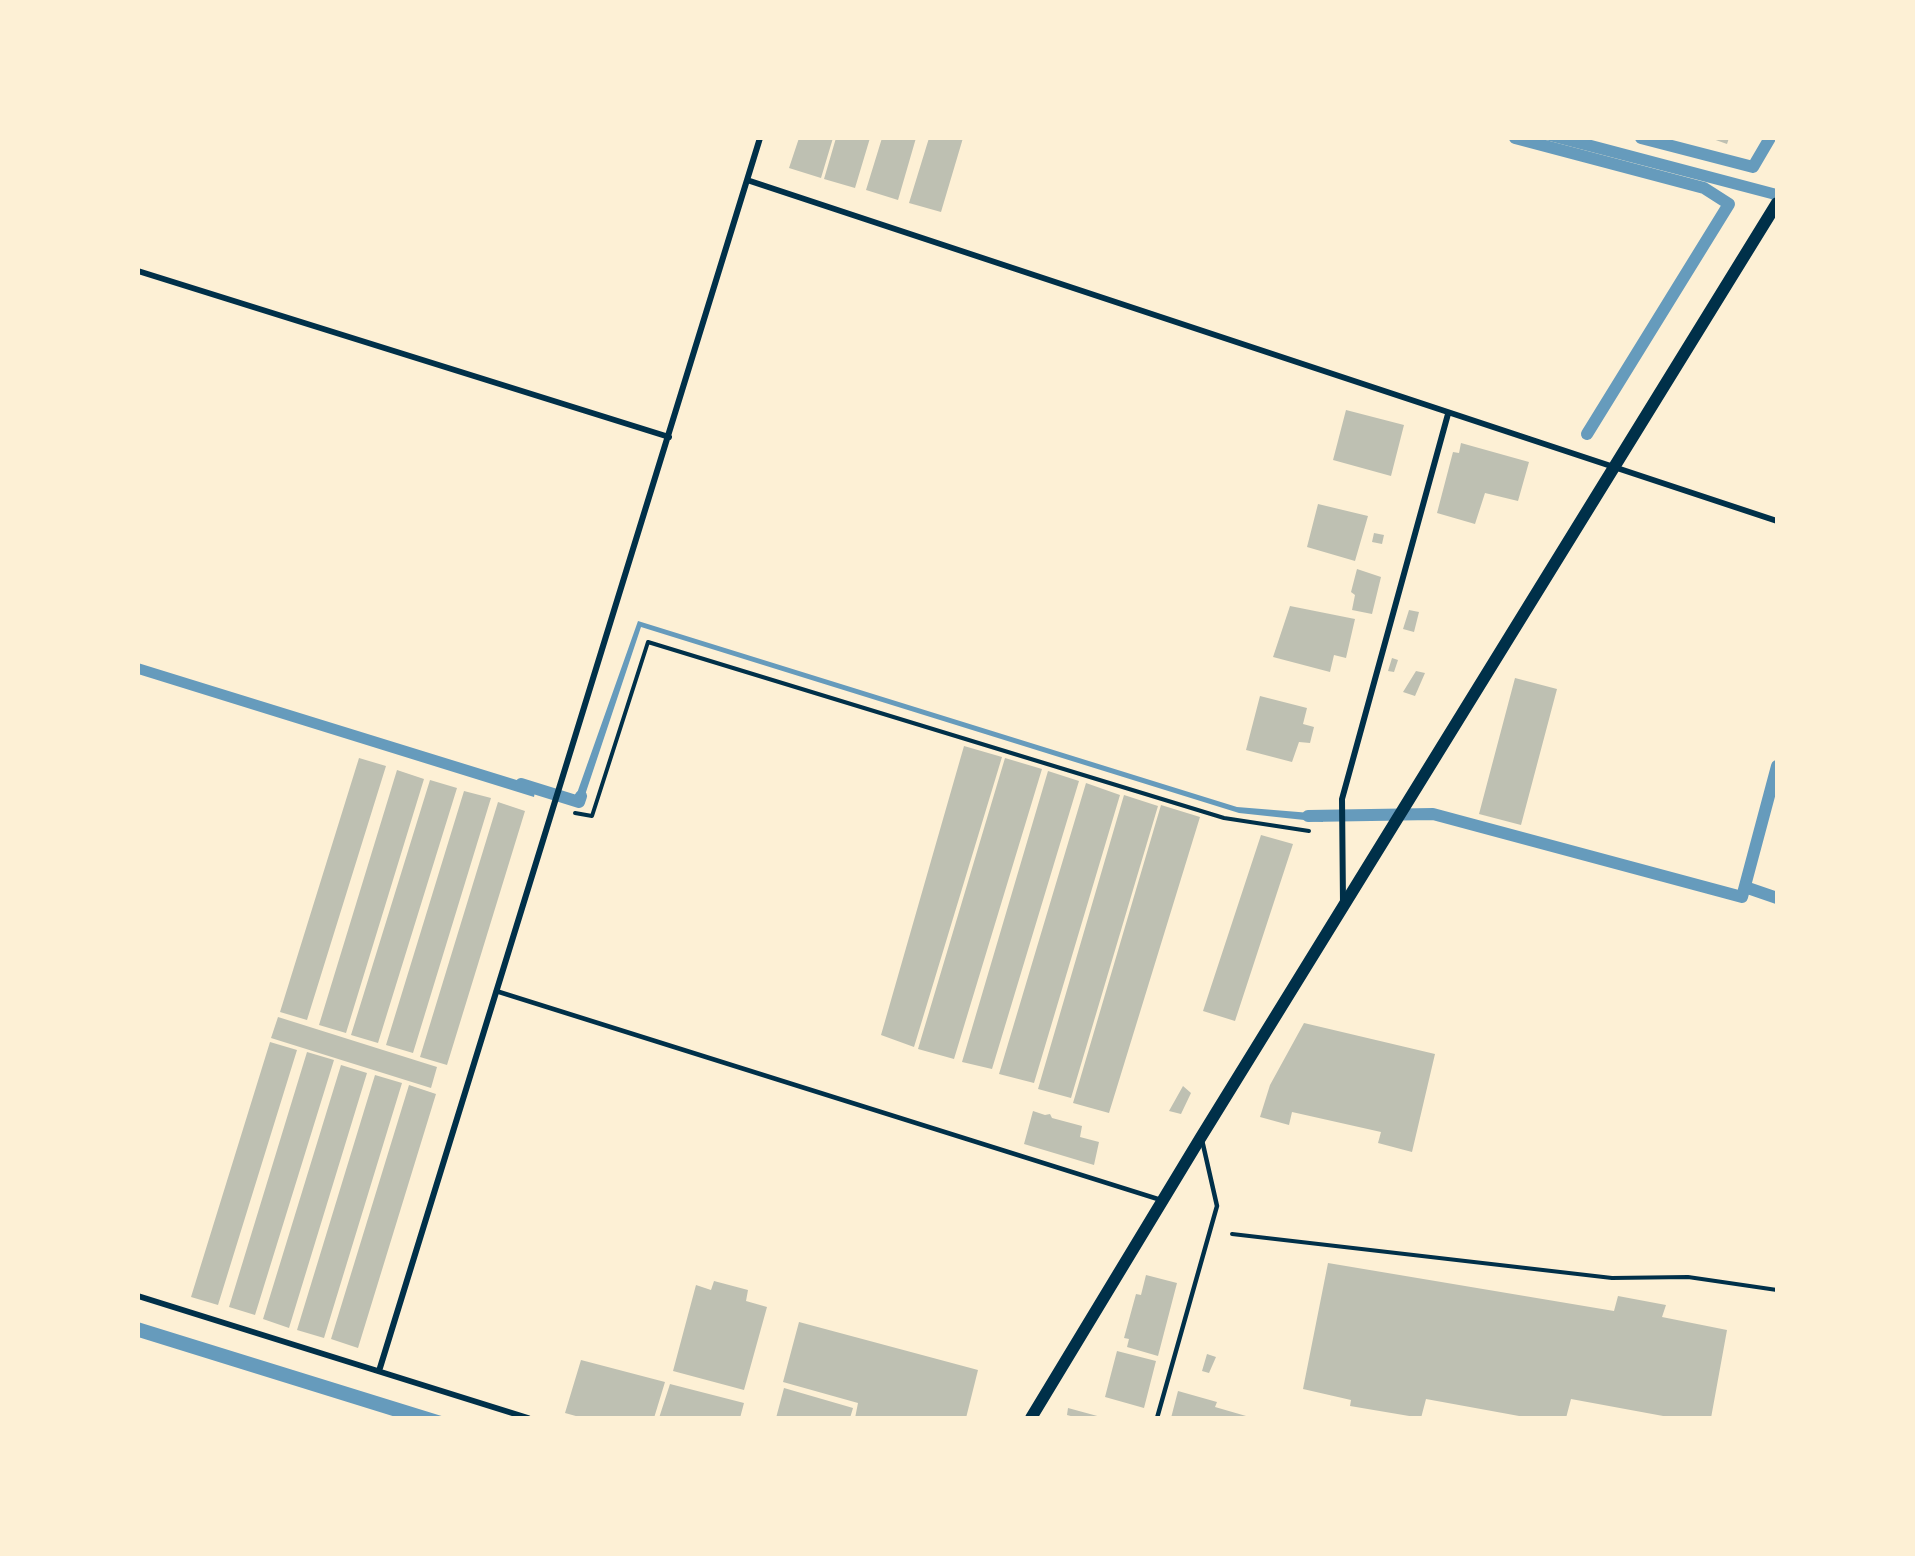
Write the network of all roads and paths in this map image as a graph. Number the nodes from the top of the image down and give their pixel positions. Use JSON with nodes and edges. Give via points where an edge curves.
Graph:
{"nodes":[{"id":1,"x":760,"y":138,"type":"edge"},
{"id":2,"x":747,"y":180,"type":"junction"},
{"id":3,"x":1777,"y":203,"type":"edge"},
{"id":4,"x":138,"y":271,"type":"edge"},
{"id":5,"x":1448,"y":414,"type":"junction"},
{"id":6,"x":669,"y":437,"type":"junction"},
{"id":7,"x":1612,"y":469,"type":"junction"},
{"id":8,"x":1777,"y":521,"type":"edge"},
{"id":9,"x":554,"y":809,"type":"junction"},
{"id":10,"x":1309,"y":831,"type":"dead end"},
{"id":11,"x":1343,"y":909,"type":"junction"},
{"id":12,"x":496,"y":991,"type":"junction"},
{"id":13,"x":1201,"y":1137,"type":"junction"},
{"id":14,"x":1163,"y":1200,"type":"junction"},
{"id":15,"x":1228,"y":1233,"type":"dead end"},
{"id":16,"x":1777,"y":1290,"type":"edge"},
{"id":17,"x":138,"y":1296,"type":"edge"},
{"id":18,"x":379,"y":1371,"type":"junction"},
{"id":19,"x":528,"y":1418,"type":"edge"},
{"id":20,"x":1031,"y":1418,"type":"edge"},
{"id":21,"x":1157,"y":1418,"type":"edge"}],
"edges":[{"from":1,"to":2,"type":"street"},
{"from":2,"to":5,"type":"street"},
{"from":2,"to":6,"type":"street"},
{"from":3,"to":7,"type":"main road"},
{"from":4,"to":6,"type":"street"},
{"from":5,"to":7,"type":"street"},
{"from":5,"to":11,"type":"street","via":[[1342,798]]},
{"from":6,"to":9,"type":"street"},
{"from":7,"to":8,"type":"street"},
{"from":7,"to":11,"type":"main road"},
{"from":9,"to":10,"type":"path","via":[[592,816],[648,642],[1224,818]]},
{"from":9,"to":12,"type":"street"},
{"from":11,"to":13,"type":"main road"},
{"from":12,"to":14,"type":"lane"},
{"from":12,"to":18,"type":"street"},
{"from":13,"to":14,"type":"main road"},
{"from":13,"to":21,"type":"lane","via":[[1217,1206]]},
{"from":14,"to":20,"type":"main road"},
{"from":15,"to":16,"type":"path","via":[[1612,1278],[1688,1277]]},
{"from":17,"to":18,"type":"street"},
{"from":18,"to":19,"type":"street"}]}
